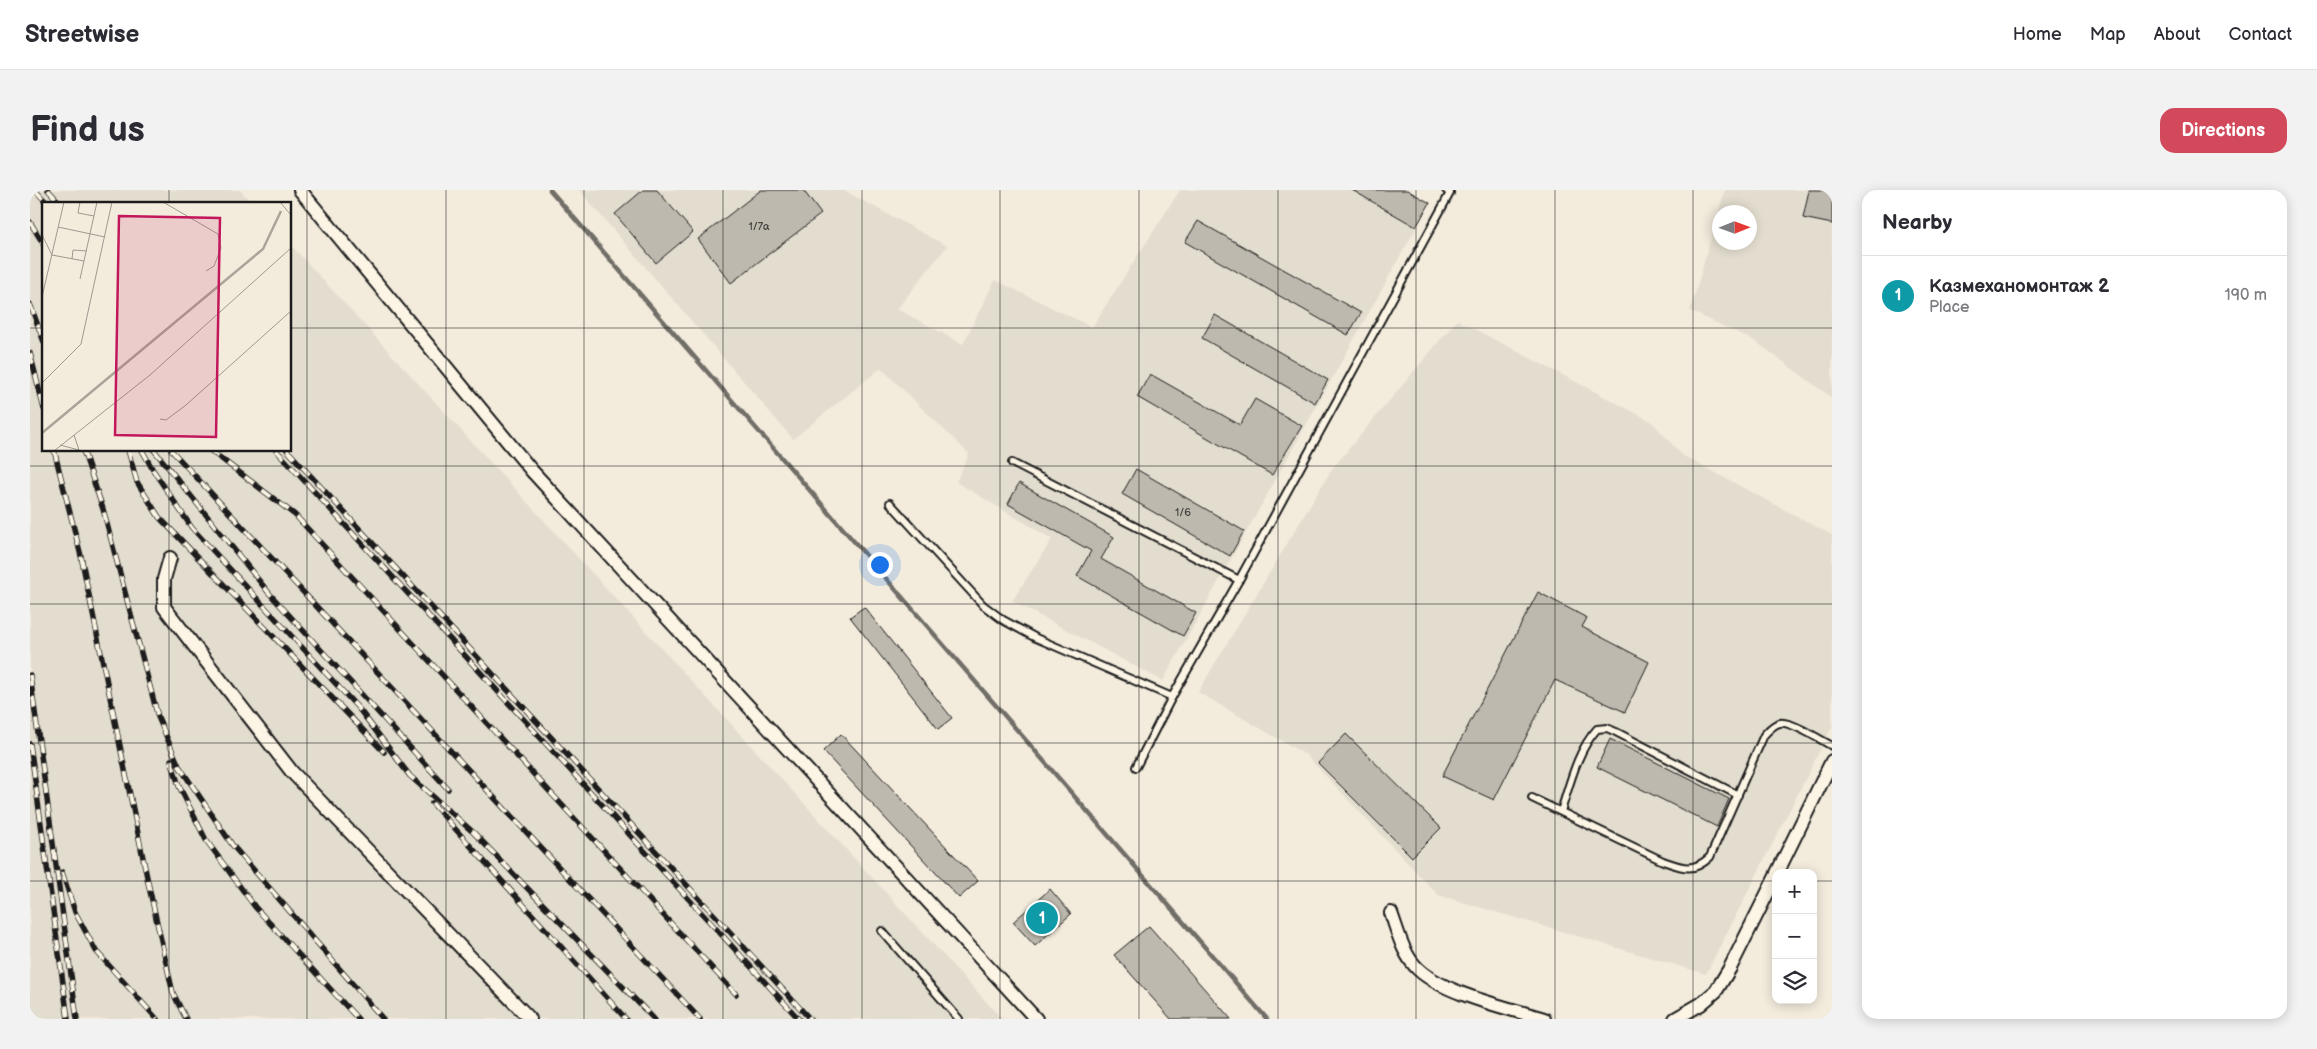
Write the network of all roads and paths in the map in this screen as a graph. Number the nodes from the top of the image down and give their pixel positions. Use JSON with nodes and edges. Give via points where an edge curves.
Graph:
{"nodes":[{"id":1,"x":300,"y":190,"type":"edge"},
{"id":2,"x":1446,"y":190,"type":"edge"},
{"id":3,"x":1012,"y":463,"type":"dead end"},
{"id":4,"x":890,"y":504,"type":"dead end"},
{"id":5,"x":170,"y":558,"type":"dead end"},
{"id":6,"x":1239,"y":580,"type":"junction"},
{"id":7,"x":1172,"y":697,"type":"junction"},
{"id":8,"x":1832,"y":746,"type":"edge"},
{"id":9,"x":1832,"y":761,"type":"edge"},
{"id":10,"x":1136,"y":767,"type":"dead end"},
{"id":11,"x":1738,"y":795,"type":"junction"},
{"id":12,"x":1532,"y":798,"type":"dead end"},
{"id":13,"x":1560,"y":811,"type":"junction"},
{"id":14,"x":1778,"y":869,"type":"edge"},
{"id":15,"x":1772,"y":882,"type":"edge"},
{"id":16,"x":1392,"y":913,"type":"dead end"},
{"id":17,"x":882,"y":931,"type":"dead end"},
{"id":18,"x":530,"y":1019,"type":"edge"},
{"id":19,"x":959,"y":1019,"type":"edge"},
{"id":20,"x":1036,"y":1019,"type":"edge"},
{"id":21,"x":1544,"y":1019,"type":"edge"},
{"id":22,"x":1675,"y":1019,"type":"edge"}],
"edges":[{"from":1,"to":20,"type":"street","via":[[532,471]]},
{"from":2,"to":6,"type":"lane","via":[[1450,193]]},
{"from":3,"to":6,"type":"lane"},
{"from":4,"to":7,"type":"lane","via":[[983,605],[1003,620],[1036,638]]},
{"from":5,"to":18,"type":"street","via":[[164,579],[164,608],[292,772]]},
{"from":6,"to":7,"type":"lane"},
{"from":7,"to":10,"type":"lane"},
{"from":8,"to":11,"type":"lane","via":[[1779,723],[1764,735]]},
{"from":9,"to":14,"type":"street"},
{"from":11,"to":13,"type":"lane","via":[[1710,857],[1702,865],[1692,868],[1663,861]]},
{"from":11,"to":13,"type":"lane","via":[[1616,732],[1597,729],[1579,759]]},
{"from":12,"to":13,"type":"lane"},
{"from":15,"to":22,"type":"street","via":[[1716,991]]},
{"from":16,"to":21,"type":"street","via":[[1405,952],[1417,969],[1435,982]]},
{"from":17,"to":19,"type":"lane"}]}
